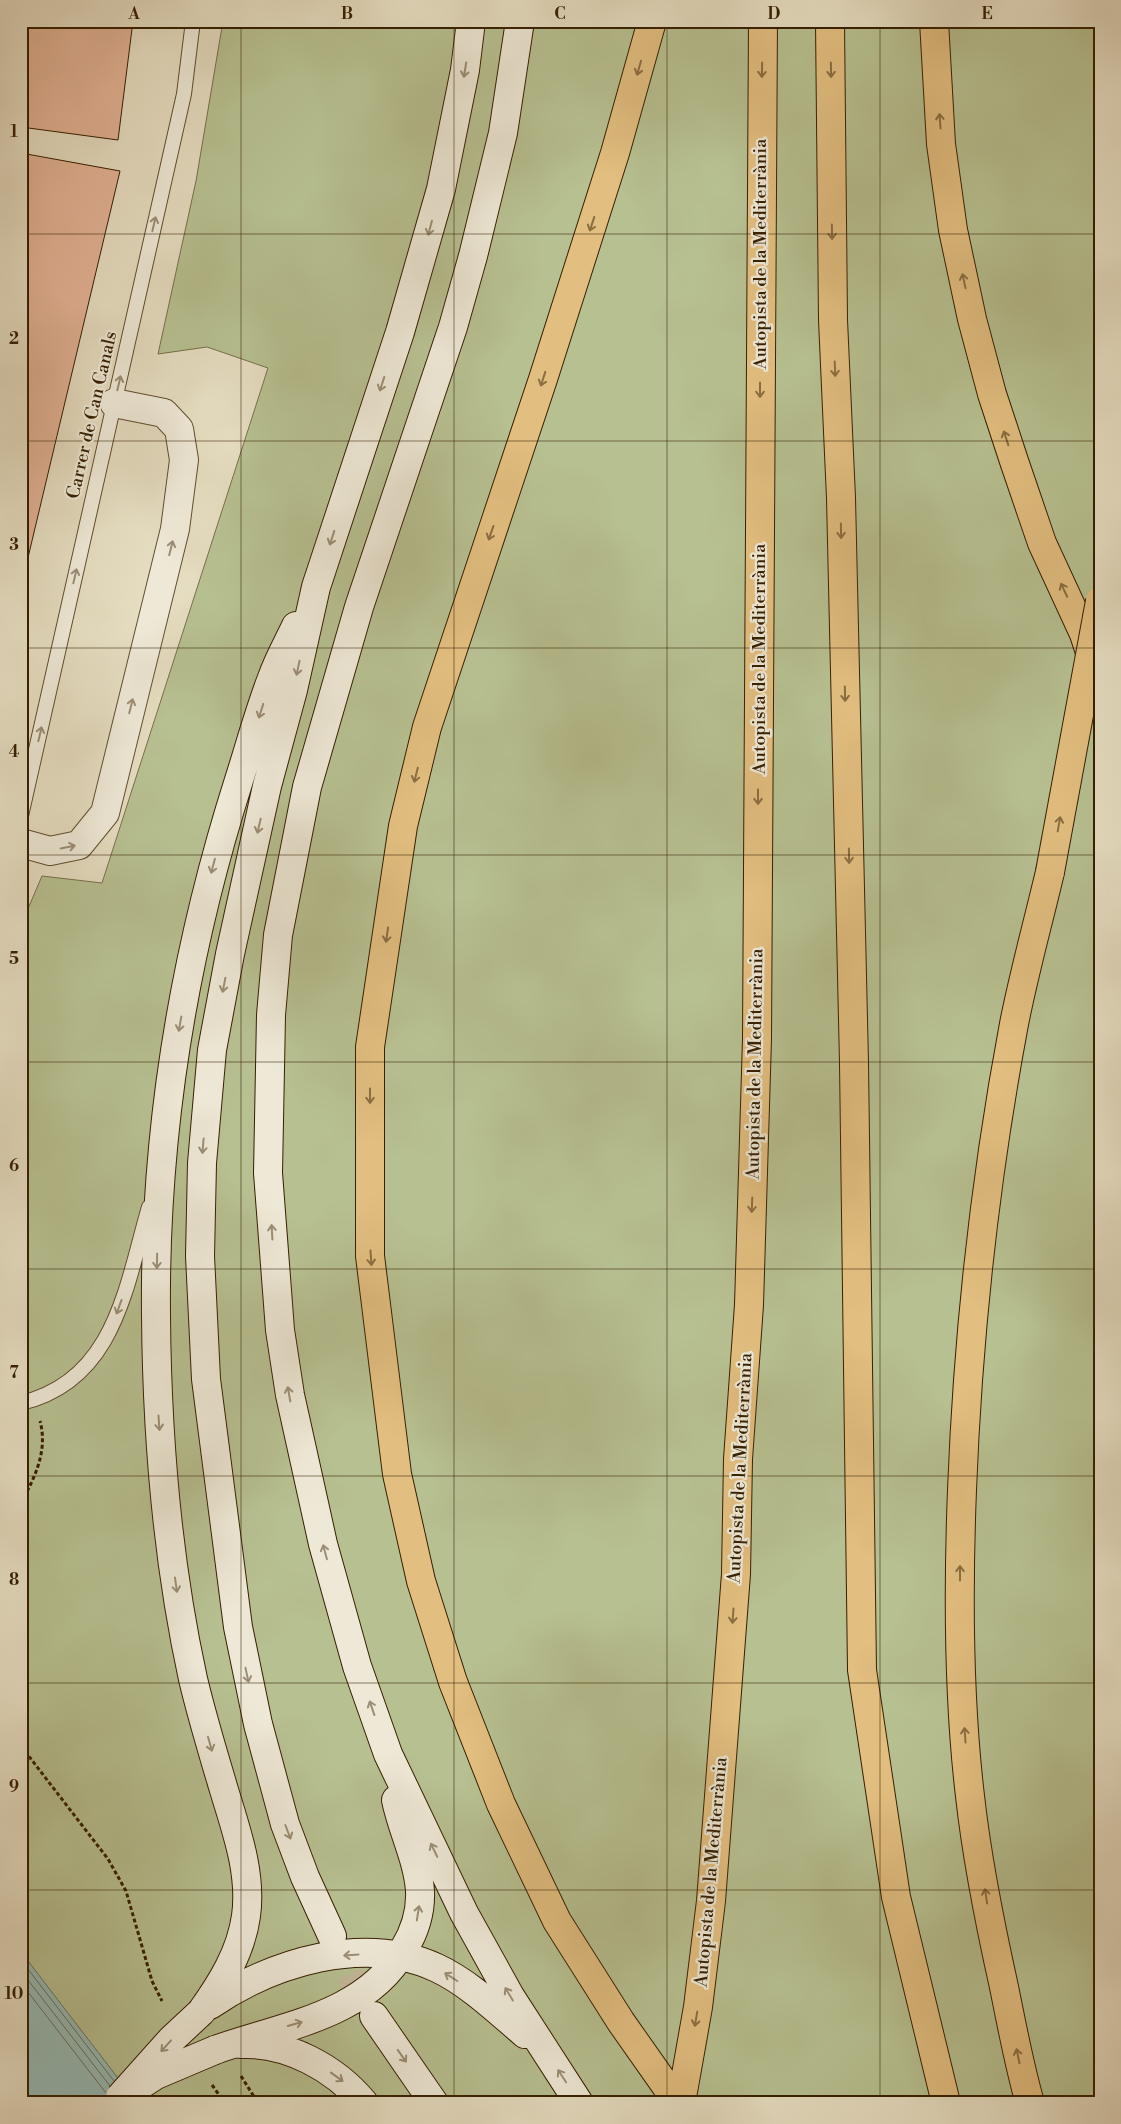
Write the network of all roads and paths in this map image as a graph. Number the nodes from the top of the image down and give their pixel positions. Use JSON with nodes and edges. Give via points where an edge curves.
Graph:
{"nodes":[{"id":1,"x":192,"y":21,"type":"edge"},
{"id":2,"x":471,"y":21,"type":"edge"},
{"id":3,"x":520,"y":21,"type":"edge"},
{"id":4,"x":652,"y":21,"type":"edge"},
{"id":5,"x":762,"y":21,"type":"edge"},
{"id":6,"x":830,"y":21,"type":"edge"},
{"id":7,"x":934,"y":21,"type":"edge"},
{"id":8,"x":114,"y":402,"type":"junction"},
{"id":9,"x":316,"y":586,"type":"junction"},
{"id":10,"x":1100,"y":601,"type":"edge"},
{"id":11,"x":1084,"y":634,"type":"junction"},
{"id":12,"x":1100,"y":656,"type":"edge"},
{"id":13,"x":1100,"y":683,"type":"edge"},
{"id":14,"x":21,"y":816,"type":"edge"},
{"id":15,"x":21,"y":843,"type":"edge"},
{"id":16,"x":163,"y":1160,"type":"junction"},
{"id":17,"x":28,"y":1402,"type":"edge"},
{"id":18,"x":21,"y":1503,"type":"edge"},
{"id":19,"x":21,"y":1746,"type":"edge"},
{"id":20,"x":388,"y":1754,"type":"junction"},
{"id":21,"x":332,"y":1936,"type":"tunnel mouth"},
{"id":22,"x":399,"y":1957,"type":"junction"},
{"id":23,"x":162,"y":2001,"type":"dead end"},
{"id":24,"x":201,"y":2012,"type":"junction"},
{"id":25,"x":374,"y":2016,"type":"tunnel mouth"},
{"id":26,"x":223,"y":2047,"type":"junction"},
{"id":27,"x":545,"y":2050,"type":"junction"},
{"id":28,"x":238,"y":2071,"type":"dead end"},
{"id":29,"x":208,"y":2079,"type":"dead end"},
{"id":30,"x":118,"y":2100,"type":"edge"},
{"id":31,"x":224,"y":2103,"type":"edge"},
{"id":32,"x":258,"y":2103,"type":"edge"},
{"id":33,"x":364,"y":2103,"type":"edge"},
{"id":34,"x":434,"y":2103,"type":"edge"},
{"id":35,"x":579,"y":2103,"type":"edge"},
{"id":36,"x":680,"y":2103,"type":"edge"},
{"id":37,"x":946,"y":2103,"type":"edge"},
{"id":38,"x":1030,"y":2103,"type":"edge"}],
"edges":[{"from":8,"to":1,"type":"lane","name":"Carrer de Can Canals","one_way":true,"via":[[184,94]]},
{"from":2,"to":9,"type":"main road","one_way":true,"via":[[453,132],[423,256]]},
{"from":20,"to":3,"type":"main road","one_way":true,"via":[[330,1569],[290,1396],[280,1330],[268,1173],[271,1015],[278,935],[307,787],[359,607],[453,326],[473,256],[503,133]]},
{"from":4,"to":36,"type":"highway","one_way":true,"via":[[615,153],[543,379],[427,727],[403,826],[370,1047],[370,1256],[396,1474],[421,1581],[453,1682],[501,1804],[557,1921],[621,2022]]},
{"from":5,"to":36,"type":"highway","name":"Autopista de la Mediterrània","one_way":true,"via":[[757,1049],[749,1305],[738,1458],[736,1574],[711,1901],[698,2007]]},
{"from":6,"to":37,"type":"highway","one_way":true,"via":[[833,320],[841,498],[854,1063],[862,1670],[896,1897]]},
{"from":11,"to":7,"type":"highway","one_way":true,"via":[[1042,543],[995,402],[972,319],[953,230],[941,144]]},
{"from":14,"to":8,"type":"lane","name":"Carrer de Can Canals","one_way":true},
{"from":15,"to":8,"type":"main road","one_way":true,"via":[[50,851],[79,845],[105,812],[175,529],[184,460],[179,428],[164,413]]},
{"from":9,"to":16,"type":"main road","one_way":true,"via":[[273,674],[204,900],[169,1091]]},
{"from":9,"to":21,"type":"main road","one_way":true,"via":[[230,954],[212,1050],[202,1163],[200,1256],[206,1379],[238,1627],[258,1724],[282,1816]]},
{"from":38,"to":10,"type":"highway","one_way":true,"bridge":true,"via":[[990,1920],[970,1796],[961,1668],[964,1434],[975,1289],[993,1146],[1015,1021],[1050,872]]},
{"from":11,"to":12,"type":"highway"},
{"from":11,"to":13,"type":"highway"},
{"from":16,"to":17,"type":"lane","one_way":true,"via":[[120,1306],[96,1356],[77,1376],[56,1390]]},
{"from":16,"to":24,"type":"main road","one_way":true,"via":[[156,1313],[158,1417],[167,1519],[178,1600],[194,1680],[242,1849],[247,1879],[246,1915],[240,1941],[231,1965]]},
{"from":17,"to":18,"type":"path","via":[[44,1436],[37,1474]]},
{"from":19,"to":23,"type":"path","via":[[108,1859],[126,1891],[152,1981]]},
{"from":22,"to":20,"type":"main road","one_way":true,"via":[[416,1926],[420,1890],[399,1814]]},
{"from":27,"to":20,"type":"main road","one_way":true,"via":[[510,1996],[464,1913]]},
{"from":22,"to":24,"type":"main road","one_way":true,"via":[[357,1954],[295,1964],[244,1984]]},
{"from":26,"to":22,"type":"main road","one_way":true,"via":[[329,2013],[374,1986]]},
{"from":27,"to":22,"type":"main road","one_way":true,"via":[[448,1974]]},
{"from":24,"to":30,"type":"main road","one_way":true,"bridge":true,"via":[[171,2040]]},
{"from":25,"to":34,"type":"main road","one_way":true},
{"from":26,"to":30,"type":"main road","bridge":true,"via":[[156,2076]]},
{"from":26,"to":33,"type":"main road","one_way":true,"via":[[265,2046],[305,2058],[345,2082]]},
{"from":35,"to":27,"type":"main road","one_way":true},
{"from":28,"to":32,"type":"path"},
{"from":29,"to":31,"type":"path"}]}
